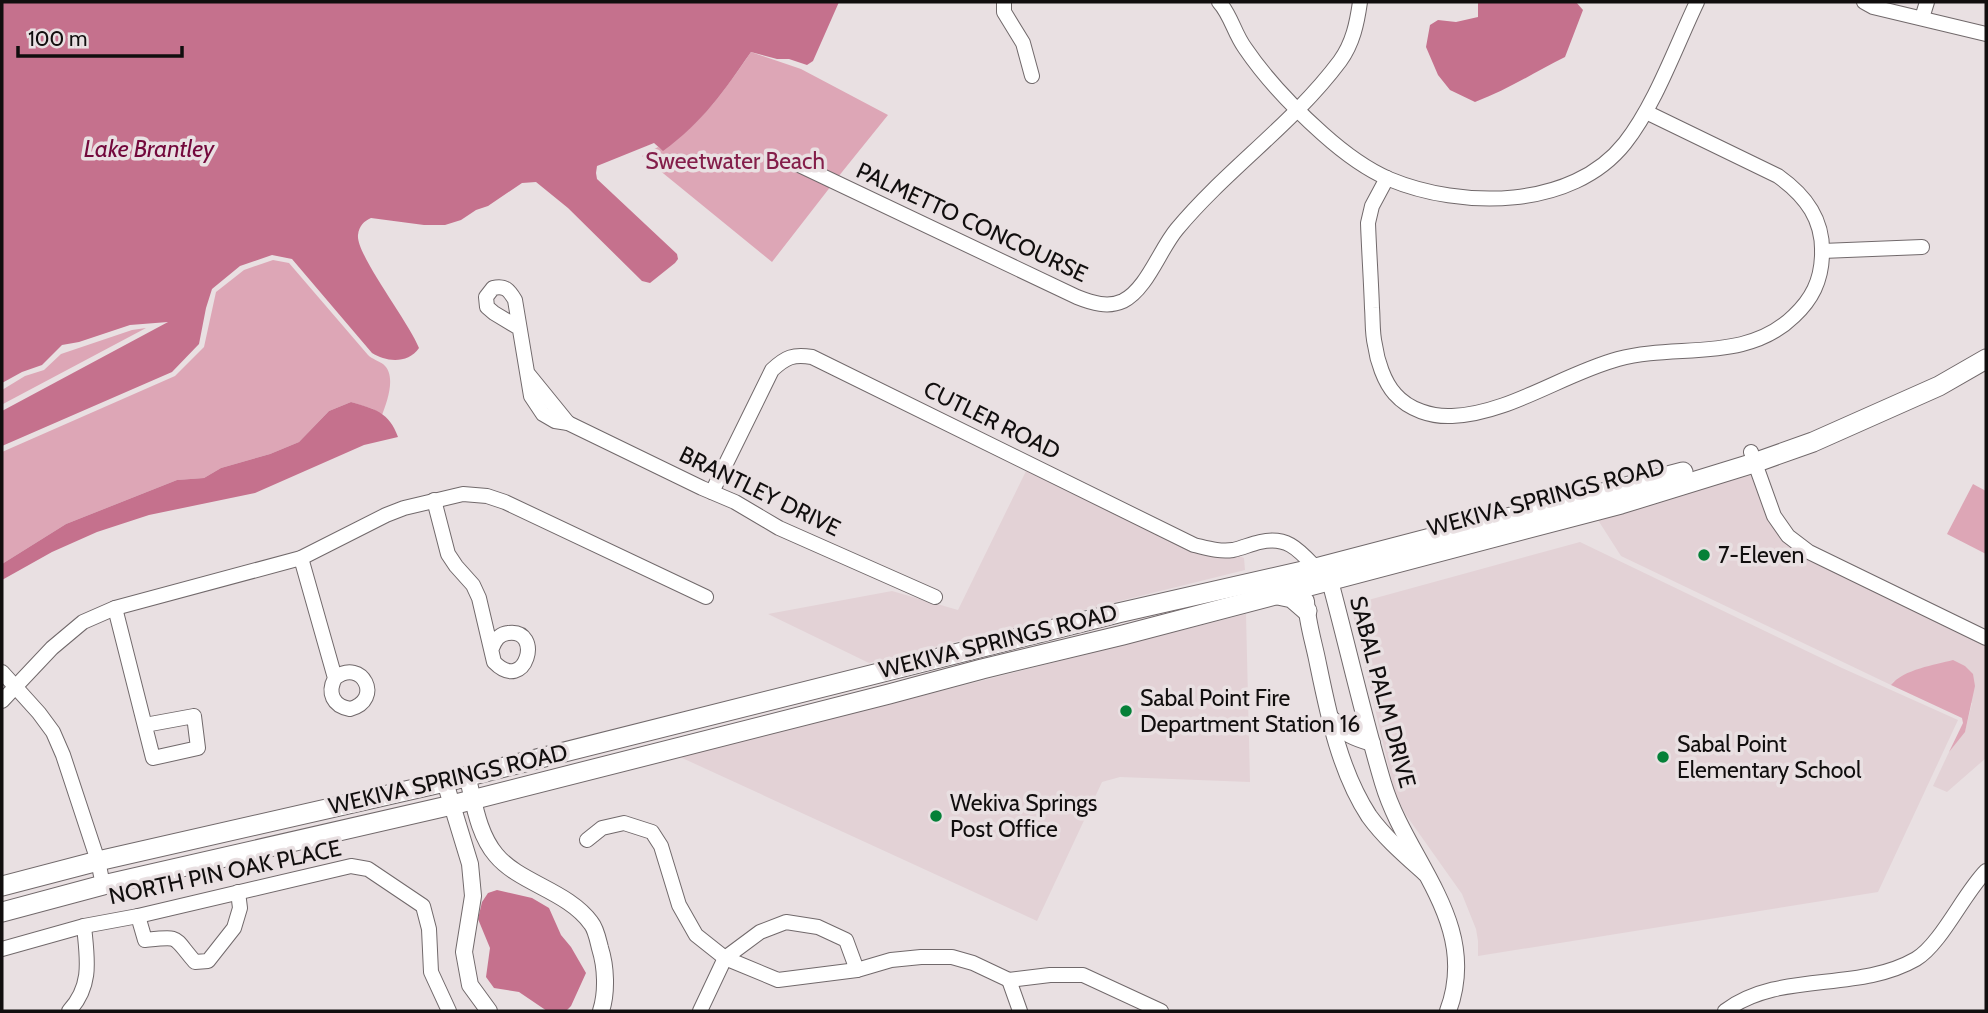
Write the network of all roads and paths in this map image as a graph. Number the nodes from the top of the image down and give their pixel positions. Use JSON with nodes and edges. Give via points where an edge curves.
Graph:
{"nodes":[{"id":1,"x":1004,"y":2,"type":"edge"},
{"id":2,"x":1219,"y":2,"type":"edge"},
{"id":3,"x":1360,"y":2,"type":"edge"},
{"id":4,"x":1697,"y":2,"type":"edge"},
{"id":5,"x":1864,"y":2,"type":"edge"},
{"id":6,"x":1927,"y":2,"type":"edge"},
{"id":7,"x":1922,"y":18,"type":"junction"},
{"id":8,"x":1986,"y":34,"type":"edge"},
{"id":9,"x":1032,"y":76,"type":"dead end"},
{"id":10,"x":1298,"y":110,"type":"junction"},
{"id":11,"x":1646,"y":112,"type":"junction"},
{"id":12,"x":797,"y":164,"type":"dead end"},
{"id":13,"x":1387,"y":178,"type":"junction"},
{"id":14,"x":1922,"y":247,"type":"dead end"},
{"id":15,"x":1822,"y":251,"type":"junction"},
{"id":16,"x":519,"y":328,"type":"dead end"},
{"id":17,"x":1986,"y":345,"type":"edge"},
{"id":18,"x":1986,"y":359,"type":"edge"},
{"id":19,"x":1753,"y":458,"type":"junction"},
{"id":20,"x":712,"y":492,"type":"junction"},
{"id":21,"x":434,"y":499,"type":"junction"},
{"id":22,"x":301,"y":558,"type":"junction"},
{"id":23,"x":1323,"y":575,"type":"junction"},
{"id":24,"x":1304,"y":588,"type":"junction"},
{"id":25,"x":1278,"y":595,"type":"junction"},
{"id":26,"x":706,"y":597,"type":"dead end"},
{"id":27,"x":935,"y":597,"type":"dead end"},
{"id":28,"x":116,"y":608,"type":"junction"},
{"id":29,"x":1307,"y":611,"type":"junction"},
{"id":30,"x":1118,"y":613,"type":"junction"},
{"id":31,"x":1123,"y":635,"type":"junction"},
{"id":32,"x":1986,"y":638,"type":"edge"},
{"id":33,"x":492,"y":648,"type":"dead end"},
{"id":34,"x":976,"y":649,"type":"junction"},
{"id":35,"x":982,"y":669,"type":"junction"},
{"id":36,"x":2,"y":672,"type":"edge"},
{"id":37,"x":335,"y":678,"type":"dead end"},
{"id":38,"x":16,"y":687,"type":"junction"},
{"id":39,"x":2,"y":701,"type":"edge"},
{"id":40,"x":1330,"y":715,"type":"junction"},
{"id":41,"x":145,"y":725,"type":"junction"},
{"id":42,"x":1372,"y":743,"type":"junction"},
{"id":43,"x":467,"y":775,"type":"junction"},
{"id":44,"x":445,"y":782,"type":"junction"},
{"id":45,"x":474,"y":800,"type":"junction"},
{"id":46,"x":452,"y":806,"type":"junction"},
{"id":47,"x":587,"y":840,"type":"dead end"},
{"id":48,"x":98,"y":861,"type":"junction"},
{"id":49,"x":1986,"y":871,"type":"edge"},
{"id":50,"x":1425,"y":873,"type":"junction"},
{"id":51,"x":103,"y":885,"type":"junction"},
{"id":52,"x":2,"y":886,"type":"edge"},
{"id":53,"x":238,"y":892,"type":"junction"},
{"id":54,"x":2,"y":912,"type":"edge"},
{"id":55,"x":138,"y":916,"type":"junction"},
{"id":56,"x":84,"y":926,"type":"junction"},
{"id":57,"x":2,"y":949,"type":"edge"},
{"id":58,"x":725,"y":958,"type":"junction"},
{"id":59,"x":857,"y":970,"type":"junction"},
{"id":60,"x":1011,"y":987,"type":"junction"},
{"id":61,"x":69,"y":1011,"type":"edge"},
{"id":62,"x":449,"y":1011,"type":"edge"},
{"id":63,"x":489,"y":1011,"type":"edge"},
{"id":64,"x":601,"y":1011,"type":"edge"},
{"id":65,"x":700,"y":1011,"type":"edge"},
{"id":66,"x":1009,"y":1011,"type":"edge"},
{"id":67,"x":1020,"y":1011,"type":"edge"},
{"id":68,"x":1161,"y":1011,"type":"edge"},
{"id":69,"x":1448,"y":1011,"type":"edge"},
{"id":70,"x":1725,"y":1011,"type":"edge"}],
"edges":[{"from":1,"to":9,"type":"street","via":[[1004,12],[1023,43]]},
{"from":2,"to":10,"type":"street","via":[[1243,46]]},
{"from":3,"to":10,"type":"street","name":"PALMETTO CONCOURSE","via":[[1348,50]]},
{"from":4,"to":11,"type":"street"},
{"from":5,"to":7,"type":"street"},
{"from":6,"to":7,"type":"street"},
{"from":7,"to":8,"type":"street"},
{"from":10,"to":12,"type":"street","name":"PALMETTO CONCOURSE","via":[[1196,206],[1142,285],[1122,302],[1105,305],[1077,297]]},
{"from":10,"to":13,"type":"street","via":[[1324,135]]},
{"from":11,"to":13,"type":"street","via":[[1604,165],[1549,192],[1478,200]]},
{"from":11,"to":15,"type":"street","via":[[1778,176],[1797,190],[1819,226]]},
{"from":13,"to":15,"type":"street","via":[[1368,223],[1375,345],[1394,393],[1427,414],[1453,416],[1488,410],[1619,359],[1755,342],[1781,328],[1804,307],[1817,287]]},
{"from":14,"to":15,"type":"street"},
{"from":16,"to":20,"type":"street","name":"BRANTLEY DRIVE","via":[[528,374],[547,409]]},
{"from":17,"to":19,"type":"main road","name":"WEKIVA SPRINGS ROAD","via":[[1914,389]]},
{"from":18,"to":19,"type":"main road","name":"WEKIVA SPRINGS ROAD","via":[[1939,386],[1813,443]]},
{"from":19,"to":23,"type":"main road","name":"WEKIVA SPRINGS ROAD","via":[[1735,458]]},
{"from":19,"to":32,"type":"street","via":[[1774,516],[1788,536],[1809,552]]},
{"from":20,"to":23,"type":"street","name":"CUTLER ROAD","via":[[772,370],[798,355],[812,357],[1195,545],[1232,550],[1275,539],[1299,549]]},
{"from":20,"to":27,"type":"street","name":"BRANTLEY DRIVE","via":[[779,528]]},
{"from":21,"to":22,"type":"street","via":[[386,515]]},
{"from":21,"to":26,"type":"street","via":[[463,494],[505,502]]},
{"from":21,"to":33,"type":"street","via":[[448,554],[473,585]]},
{"from":22,"to":28,"type":"street"},
{"from":22,"to":37,"type":"street"},
{"from":23,"to":24,"type":"main road","name":"WEKIVA SPRINGS ROAD"},
{"from":23,"to":30,"type":"main road","name":"WEKIVA SPRINGS ROAD"},
{"from":23,"to":42,"type":"street","name":"SABAL PALM DRIVE"},
{"from":24,"to":25,"type":"main road","name":"WEKIVA SPRINGS ROAD"},
{"from":24,"to":29,"type":"street","name":"SABAL PALM DRIVE"},
{"from":25,"to":29,"type":"main road","via":[[1292,598]]},
{"from":25,"to":31,"type":"main road","name":"WEKIVA SPRINGS ROAD"},
{"from":28,"to":38,"type":"street","via":[[83,622]]},
{"from":28,"to":41,"type":"street"},
{"from":29,"to":40,"type":"street","name":"SABAL PALM DRIVE"},
{"from":30,"to":31,"type":"main road"},
{"from":30,"to":34,"type":"main road","name":"WEKIVA SPRINGS ROAD"},
{"from":31,"to":35,"type":"main road","name":"WEKIVA SPRINGS ROAD"},
{"from":34,"to":35,"type":"main road"},
{"from":34,"to":43,"type":"main road","name":"WEKIVA SPRINGS ROAD"},
{"from":35,"to":45,"type":"main road","name":"WEKIVA SPRINGS ROAD"},
{"from":36,"to":38,"type":"street"},
{"from":38,"to":39,"type":"street"},
{"from":38,"to":48,"type":"street","via":[[53,732]]},
{"from":40,"to":42,"type":"street","via":[[1340,730]]},
{"from":40,"to":50,"type":"street","name":"SABAL PALM DRIVE","via":[[1341,756],[1368,814],[1386,838]]},
{"from":41,"to":41,"type":"street","via":[[153,758],[198,748],[194,716]]},
{"from":42,"to":50,"type":"street","name":"SABAL PALM DRIVE","via":[[1392,811]]},
{"from":43,"to":44,"type":"main road","name":"WEKIVA SPRINGS ROAD"},
{"from":43,"to":45,"type":"street"},
{"from":44,"to":46,"type":"street"},
{"from":44,"to":48,"type":"main road","name":"WEKIVA SPRINGS ROAD"},
{"from":45,"to":46,"type":"main road","name":"WEKIVA SPRINGS ROAD"},
{"from":45,"to":64,"type":"street","via":[[484,840],[498,858],[572,903],[593,924],[603,958]]},
{"from":46,"to":51,"type":"main road","name":"WEKIVA SPRINGS ROAD"},
{"from":46,"to":63,"type":"street","via":[[470,864],[473,896],[464,952],[470,985]]},
{"from":47,"to":58,"type":"street","via":[[602,828],[624,823],[652,832],[696,935]]},
{"from":48,"to":51,"type":"street"},
{"from":48,"to":52,"type":"main road","name":"WEKIVA SPRINGS ROAD"},
{"from":49,"to":70,"type":"street","via":[[1918,958],[1890,971],[1774,989]]},
{"from":50,"to":69,"type":"street","name":"SABAL PALM DRIVE","via":[[1441,900],[1455,948],[1456,977]]},
{"from":51,"to":54,"type":"main road","name":"WEKIVA SPRINGS ROAD"},
{"from":53,"to":55,"type":"street","name":"NORTH PIN OAK PLACE"},
{"from":53,"to":55,"type":"street","via":[[240,908],[234,928],[208,961],[195,962],[179,940],[166,936],[145,940]]},
{"from":53,"to":62,"type":"street","name":"NORTH PIN OAK PLACE","via":[[351,866],[368,869],[423,906],[431,972]]},
{"from":55,"to":56,"type":"street","name":"NORTH PIN OAK PLACE"},
{"from":56,"to":57,"type":"street","name":"NORTH PIN OAK PLACE"},
{"from":56,"to":61,"type":"street","via":[[88,972],[78,1001]]},
{"from":58,"to":59,"type":"street","via":[[778,980]]},
{"from":58,"to":59,"type":"street","via":[[760,932],[786,922],[846,940]]},
{"from":58,"to":65,"type":"street"},
{"from":59,"to":60,"type":"street","via":[[891,960],[952,957],[973,963]]},
{"from":60,"to":66,"type":"street"},
{"from":60,"to":67,"type":"street"},
{"from":60,"to":68,"type":"street","via":[[1050,975],[1083,975]]}]}
